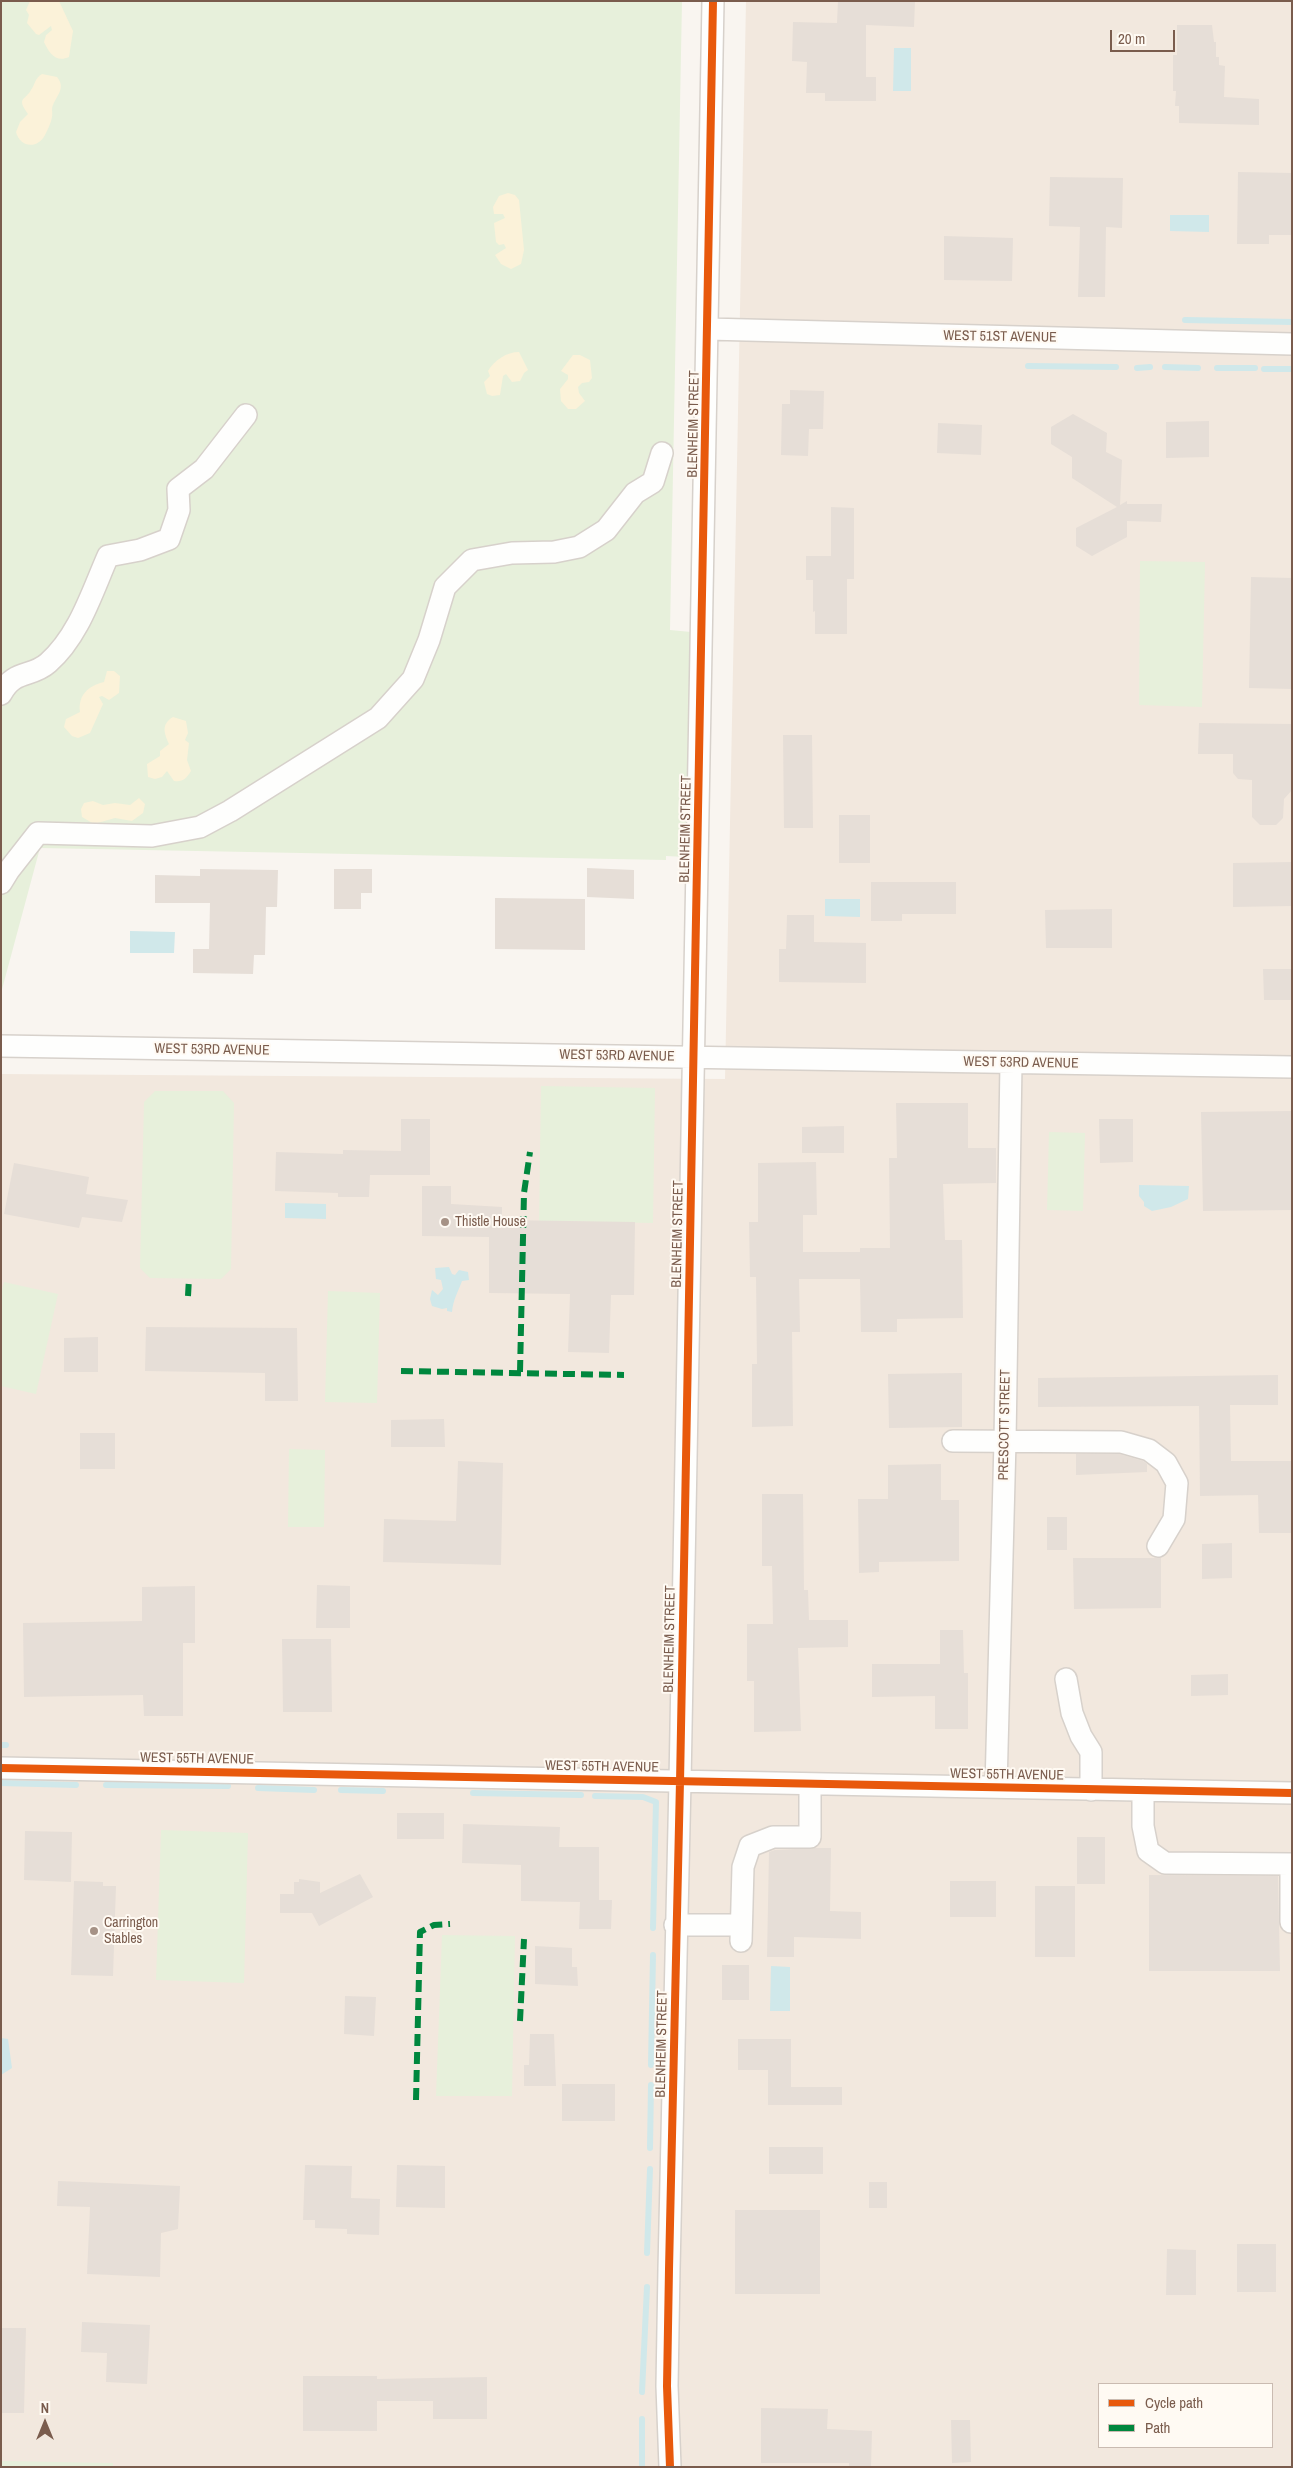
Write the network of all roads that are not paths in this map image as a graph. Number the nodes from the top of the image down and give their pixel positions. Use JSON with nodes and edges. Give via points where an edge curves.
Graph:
{"nodes":[{"id":1,"x":713,"y":1,"type":"edge"},
{"id":2,"x":708,"y":329,"type":"junction"},
{"id":3,"x":1292,"y":344,"type":"edge"},
{"id":4,"x":246,"y":416,"type":"dead end"},
{"id":5,"x":662,"y":453,"type":"dead end"},
{"id":6,"x":1,"y":694,"type":"edge"},
{"id":7,"x":1,"y":882,"type":"edge"},
{"id":8,"x":1,"y":1046,"type":"edge"},
{"id":9,"x":694,"y":1057,"type":"junction"},
{"id":10,"x":1011,"y":1063,"type":"junction"},
{"id":11,"x":1292,"y":1068,"type":"edge"},
{"id":12,"x":953,"y":1441,"type":"dead end"},
{"id":13,"x":1005,"y":1441,"type":"junction"},
{"id":14,"x":1158,"y":1546,"type":"dead end"},
{"id":15,"x":1066,"y":1679,"type":"dead end"},
{"id":16,"x":1,"y":1768,"type":"edge"},
{"id":17,"x":680,"y":1781,"type":"junction"},
{"id":18,"x":810,"y":1784,"type":"junction"},
{"id":19,"x":996,"y":1788,"type":"junction"},
{"id":20,"x":1091,"y":1790,"type":"junction"},
{"id":21,"x":1143,"y":1790,"type":"junction"},
{"id":22,"x":1292,"y":1793,"type":"edge"},
{"id":23,"x":1291,"y":1922,"type":"edge"},
{"id":24,"x":675,"y":1925,"type":"junction"},
{"id":25,"x":670,"y":2467,"type":"edge"}],
"edges":[{"from":1,"to":2,"type":"street","name":"BLENHEIM STREET"},
{"from":2,"to":3,"type":"street","name":"WEST 51ST AVENUE"},
{"from":2,"to":9,"type":"street","name":"BLENHEIM STREET"},
{"from":4,"to":6,"type":"street","via":[[204,469],[178,489],[179,510],[169,539],[140,550],[108,556],[71,638],[47,665],[8,681]]},
{"from":5,"to":7,"type":"street","via":[[653,482],[635,493],[606,530],[579,547],[472,560],[445,587],[413,679],[378,718],[200,827],[152,836],[38,833]]},
{"from":8,"to":9,"type":"street","name":"WEST 53RD AVENUE"},
{"from":9,"to":10,"type":"street","name":"WEST 53RD AVENUE"},
{"from":9,"to":17,"type":"street","name":"BLENHEIM STREET"},
{"from":10,"to":11,"type":"street","name":"WEST 53RD AVENUE"},
{"from":10,"to":13,"type":"street","name":"PRESCOTT STREET"},
{"from":12,"to":13,"type":"street"},
{"from":13,"to":14,"type":"street","via":[[1121,1442],[1149,1450],[1166,1463],[1177,1483],[1174,1519]]},
{"from":13,"to":19,"type":"street","name":"PRESCOTT STREET"},
{"from":15,"to":20,"type":"street","via":[[1072,1714],[1091,1752]]},
{"from":16,"to":17,"type":"street","name":"WEST 55TH AVENUE"},
{"from":17,"to":18,"type":"street","name":"WEST 55TH AVENUE"},
{"from":17,"to":24,"type":"street","name":"BLENHEIM STREET"},
{"from":18,"to":19,"type":"street","name":"WEST 55TH AVENUE"},
{"from":18,"to":24,"type":"street","via":[[810,1838],[773,1837],[750,1846],[743,1867],[741,1933]]},
{"from":19,"to":20,"type":"street","name":"WEST 55TH AVENUE"},
{"from":20,"to":21,"type":"street","name":"WEST 55TH AVENUE"},
{"from":21,"to":22,"type":"street","name":"WEST 55TH AVENUE"},
{"from":21,"to":23,"type":"street","via":[[1143,1826],[1148,1851],[1165,1863],[1291,1864]]},
{"from":24,"to":25,"type":"street","name":"BLENHEIM STREET","via":[[667,2386]]}]}
